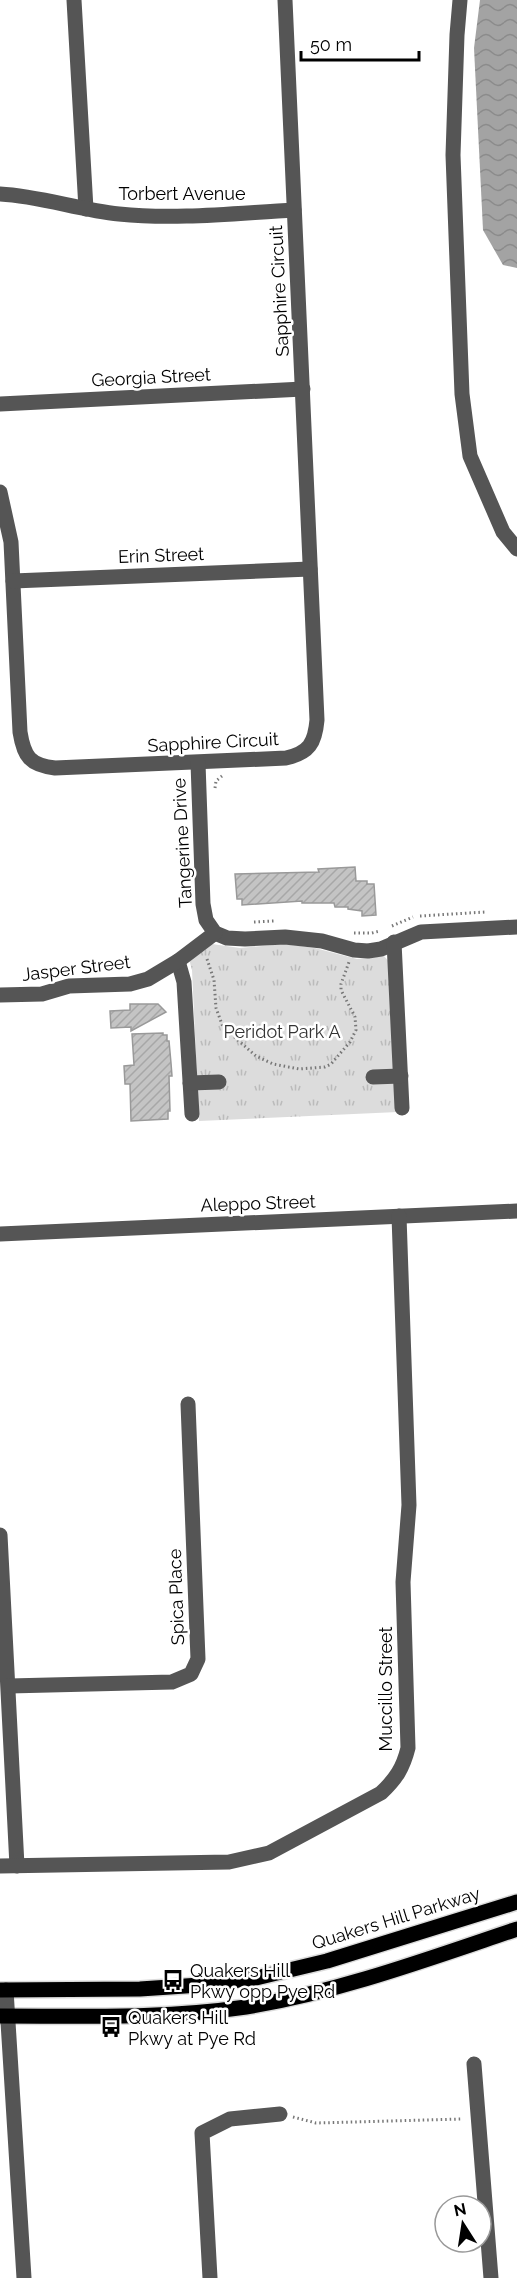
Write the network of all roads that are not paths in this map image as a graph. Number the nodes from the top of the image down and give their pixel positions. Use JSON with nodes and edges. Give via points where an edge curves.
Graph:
{"nodes":[{"id":1,"x":74,"y":0,"type":"edge"},
{"id":2,"x":285,"y":0,"type":"edge"},
{"id":3,"x":460,"y":0,"type":"edge"},
{"id":4,"x":0,"y":194,"type":"edge"},
{"id":5,"x":86,"y":209,"type":"junction"},
{"id":6,"x":294,"y":210,"type":"junction"},
{"id":7,"x":303,"y":389,"type":"junction"},
{"id":8,"x":0,"y":404,"type":"edge"},
{"id":9,"x":0,"y":492,"type":"edge"},
{"id":10,"x":517,"y":549,"type":"edge"},
{"id":11,"x":310,"y":569,"type":"junction"},
{"id":12,"x":13,"y":581,"type":"junction"},
{"id":13,"x":198,"y":764,"type":"junction"},
{"id":14,"x":517,"y":927,"type":"edge"},
{"id":15,"x":215,"y":933,"type":"junction"},
{"id":16,"x":394,"y":942,"type":"junction"},
{"id":17,"x":178,"y":961,"type":"junction"},
{"id":18,"x":0,"y":994,"type":"edge"},
{"id":19,"x":401,"y":1076,"type":"junction"},
{"id":20,"x":373,"y":1077,"type":"dead end"},
{"id":21,"x":219,"y":1082,"type":"dead end"},
{"id":22,"x":190,"y":1083,"type":"junction"},
{"id":23,"x":402,"y":1108,"type":"dead end"},
{"id":24,"x":192,"y":1114,"type":"dead end"},
{"id":25,"x":517,"y":1211,"type":"edge"},
{"id":26,"x":399,"y":1216,"type":"junction"},
{"id":27,"x":0,"y":1234,"type":"edge"},
{"id":28,"x":188,"y":1404,"type":"dead end"},
{"id":29,"x":0,"y":1535,"type":"edge"},
{"id":30,"x":9,"y":1686,"type":"junction"},
{"id":31,"x":0,"y":1866,"type":"edge"},
{"id":32,"x":17,"y":1866,"type":"junction"},
{"id":33,"x":517,"y":1902,"type":"edge"},
{"id":34,"x":517,"y":1929,"type":"edge"},
{"id":35,"x":3,"y":1990,"type":"edge"},
{"id":36,"x":3,"y":2016,"type":"edge"},
{"id":37,"x":474,"y":2064,"type":"dead end"},
{"id":38,"x":280,"y":2114,"type":"road end"},
{"id":39,"x":24,"y":2278,"type":"edge"},
{"id":40,"x":210,"y":2278,"type":"edge"},
{"id":41,"x":491,"y":2278,"type":"edge"}],
"edges":[{"from":1,"to":5,"type":"street"},
{"from":2,"to":6,"type":"street","name":"Sapphire Circuit"},
{"from":3,"to":10,"type":"street","via":[[453,155],[462,394],[470,456],[503,532]]},
{"from":4,"to":5,"type":"street","name":"Torbert Avenue"},
{"from":5,"to":6,"type":"street","name":"Torbert Avenue","via":[[149,216]]},
{"from":6,"to":7,"type":"street","name":"Sapphire Circuit"},
{"from":7,"to":8,"type":"street","name":"Georgia Street"},
{"from":7,"to":11,"type":"street","name":"Sapphire Circuit"},
{"from":9,"to":12,"type":"street","name":"Sapphire Circuit","via":[[11,542]]},
{"from":11,"to":12,"type":"street","name":"Erin Street"},
{"from":11,"to":13,"type":"street","name":"Sapphire Circuit","via":[[317,720],[310,747],[286,758]]},
{"from":12,"to":13,"type":"street","name":"Sapphire Circuit","via":[[20,732],[29,759],[40,766],[55,768]]},
{"from":13,"to":15,"type":"street","name":"Tangerine Drive","via":[[203,904],[206,920]]},
{"from":14,"to":16,"type":"street","via":[[429,931]]},
{"from":15,"to":16,"type":"street","via":[[227,938],[322,941],[368,951]]},
{"from":15,"to":17,"type":"street","name":"Jasper Street"},
{"from":16,"to":19,"type":"street"},
{"from":17,"to":18,"type":"street","name":"Jasper Street","via":[[148,979],[130,984],[69,986],[42,994]]},
{"from":17,"to":22,"type":"street","via":[[184,982]]},
{"from":19,"to":20,"type":"street"},
{"from":19,"to":23,"type":"street"},
{"from":21,"to":22,"type":"street"},
{"from":22,"to":24,"type":"street"},
{"from":25,"to":26,"type":"street","name":"Aleppo Street"},
{"from":26,"to":27,"type":"street","name":"Aleppo Street"},
{"from":26,"to":32,"type":"street","name":"Muccillo Street","via":[[409,1505],[403,1582],[408,1748],[403,1767],[381,1793],[269,1853],[229,1862]]},
{"from":28,"to":30,"type":"street","name":"Spica Place","via":[[198,1659],[191,1674],[172,1682]]},
{"from":29,"to":30,"type":"street"},
{"from":30,"to":32,"type":"street"},
{"from":31,"to":32,"type":"street","name":"Muccillo Street"},
{"from":33,"to":35,"type":"main road","name":"Quakers Hill Parkway","via":[[327,1961],[256,1978],[140,1989]]},
{"from":34,"to":36,"type":"main road","via":[[330,1988],[247,2007],[170,2015]]},
{"from":35,"to":36,"type":"street"},
{"from":36,"to":39,"type":"street"},
{"from":37,"to":41,"type":"street"},
{"from":38,"to":40,"type":"street","via":[[230,2119],[202,2133]]}]}
